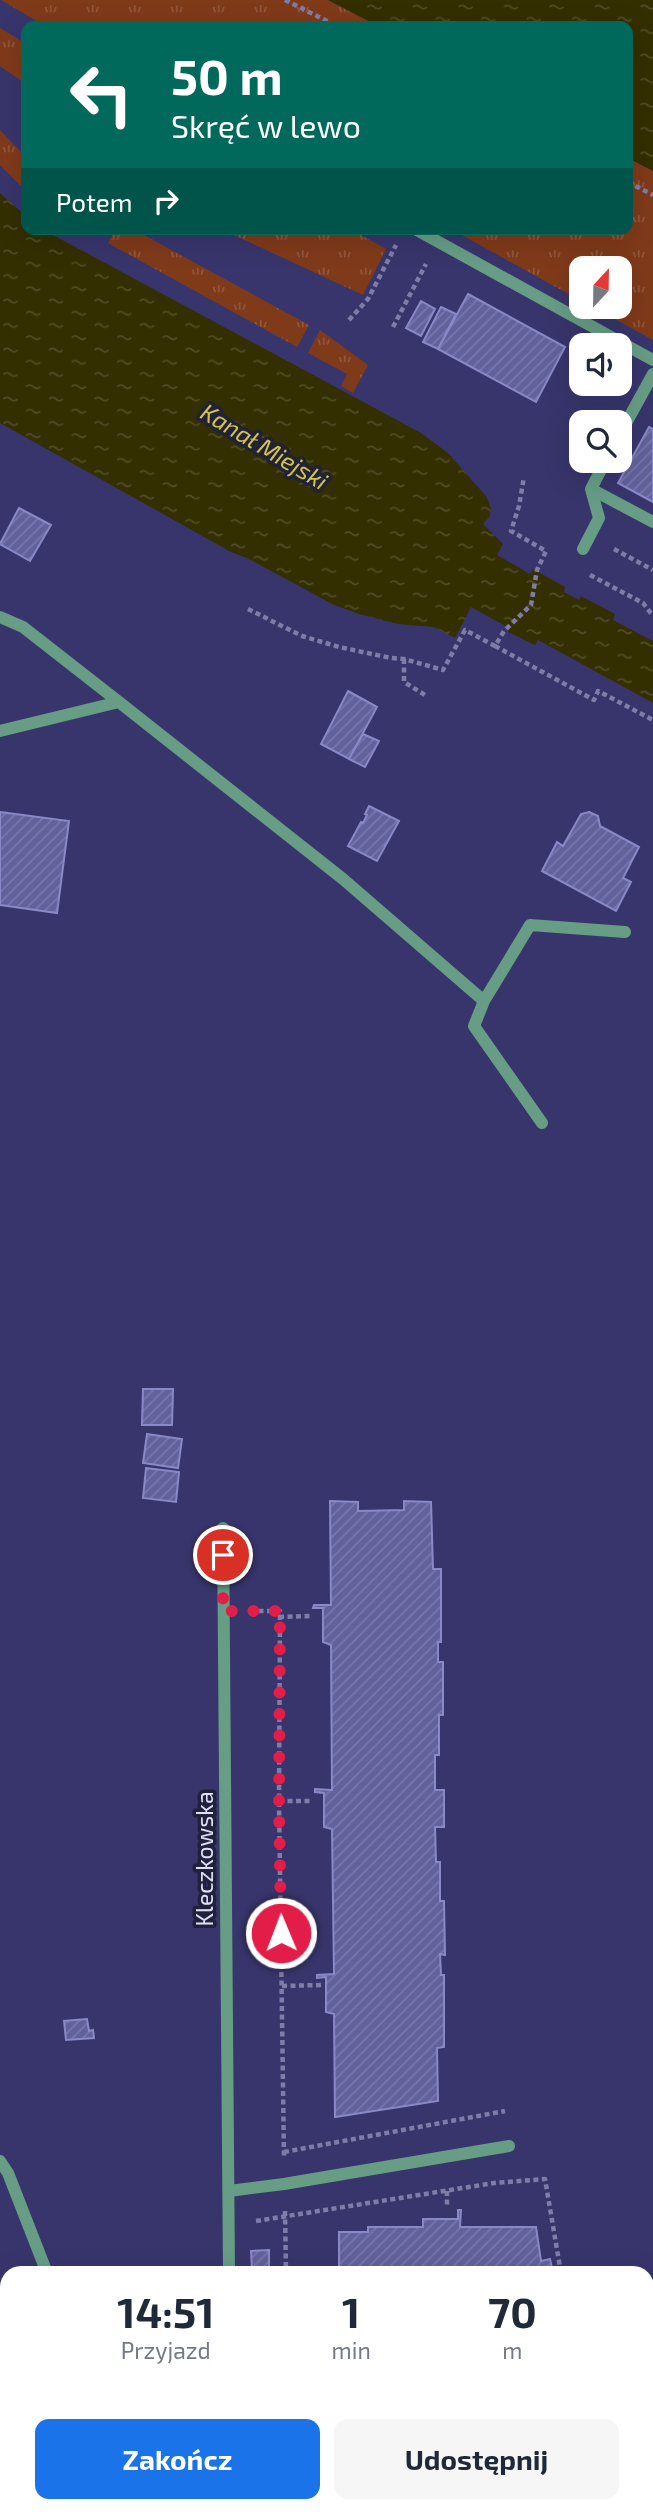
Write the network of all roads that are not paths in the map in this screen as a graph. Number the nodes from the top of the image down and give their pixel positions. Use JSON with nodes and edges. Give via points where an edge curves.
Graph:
{"nodes":[{"id":1,"x":426,"y":235,"type":"edge"},
{"id":2,"x":653,"y":360,"type":"edge"},
{"id":3,"x":653,"y":374,"type":"edge"},
{"id":4,"x":632,"y":412,"type":"edge"},
{"id":5,"x":599,"y":473,"type":"edge"},
{"id":6,"x":591,"y":489,"type":"junction"},
{"id":7,"x":653,"y":522,"type":"edge"},
{"id":8,"x":583,"y":549,"type":"dead end"},
{"id":9,"x":0,"y":617,"type":"edge"},
{"id":10,"x":119,"y":702,"type":"junction"},
{"id":11,"x":0,"y":731,"type":"edge"},
{"id":12,"x":625,"y":932,"type":"dead end"},
{"id":13,"x":484,"y":1001,"type":"junction"},
{"id":14,"x":541,"y":1123,"type":"dead end"},
{"id":15,"x":223,"y":1528,"type":"dead end"},
{"id":16,"x":509,"y":2146,"type":"dead end"},
{"id":17,"x":0,"y":2161,"type":"edge"},
{"id":18,"x":229,"y":2191,"type":"junction"},
{"id":19,"x":44,"y":2266,"type":"edge"},
{"id":20,"x":229,"y":2266,"type":"edge"}],
"edges":[{"from":1,"to":2,"type":"street"},
{"from":3,"to":4,"type":"street"},
{"from":5,"to":6,"type":"street"},
{"from":6,"to":7,"type":"street"},
{"from":6,"to":8,"type":"street","via":[[599,517]]},
{"from":9,"to":10,"type":"street","via":[[23,627]]},
{"from":10,"to":11,"type":"street"},
{"from":10,"to":13,"type":"street","via":[[343,879]]},
{"from":12,"to":13,"type":"street","via":[[530,925]]},
{"from":13,"to":14,"type":"street","via":[[474,1026]]},
{"from":15,"to":18,"type":"street","name":"Kleczkowska"},
{"from":16,"to":18,"type":"street"},
{"from":17,"to":19,"type":"street"},
{"from":18,"to":20,"type":"street","name":"Kleczkowska"}]}
